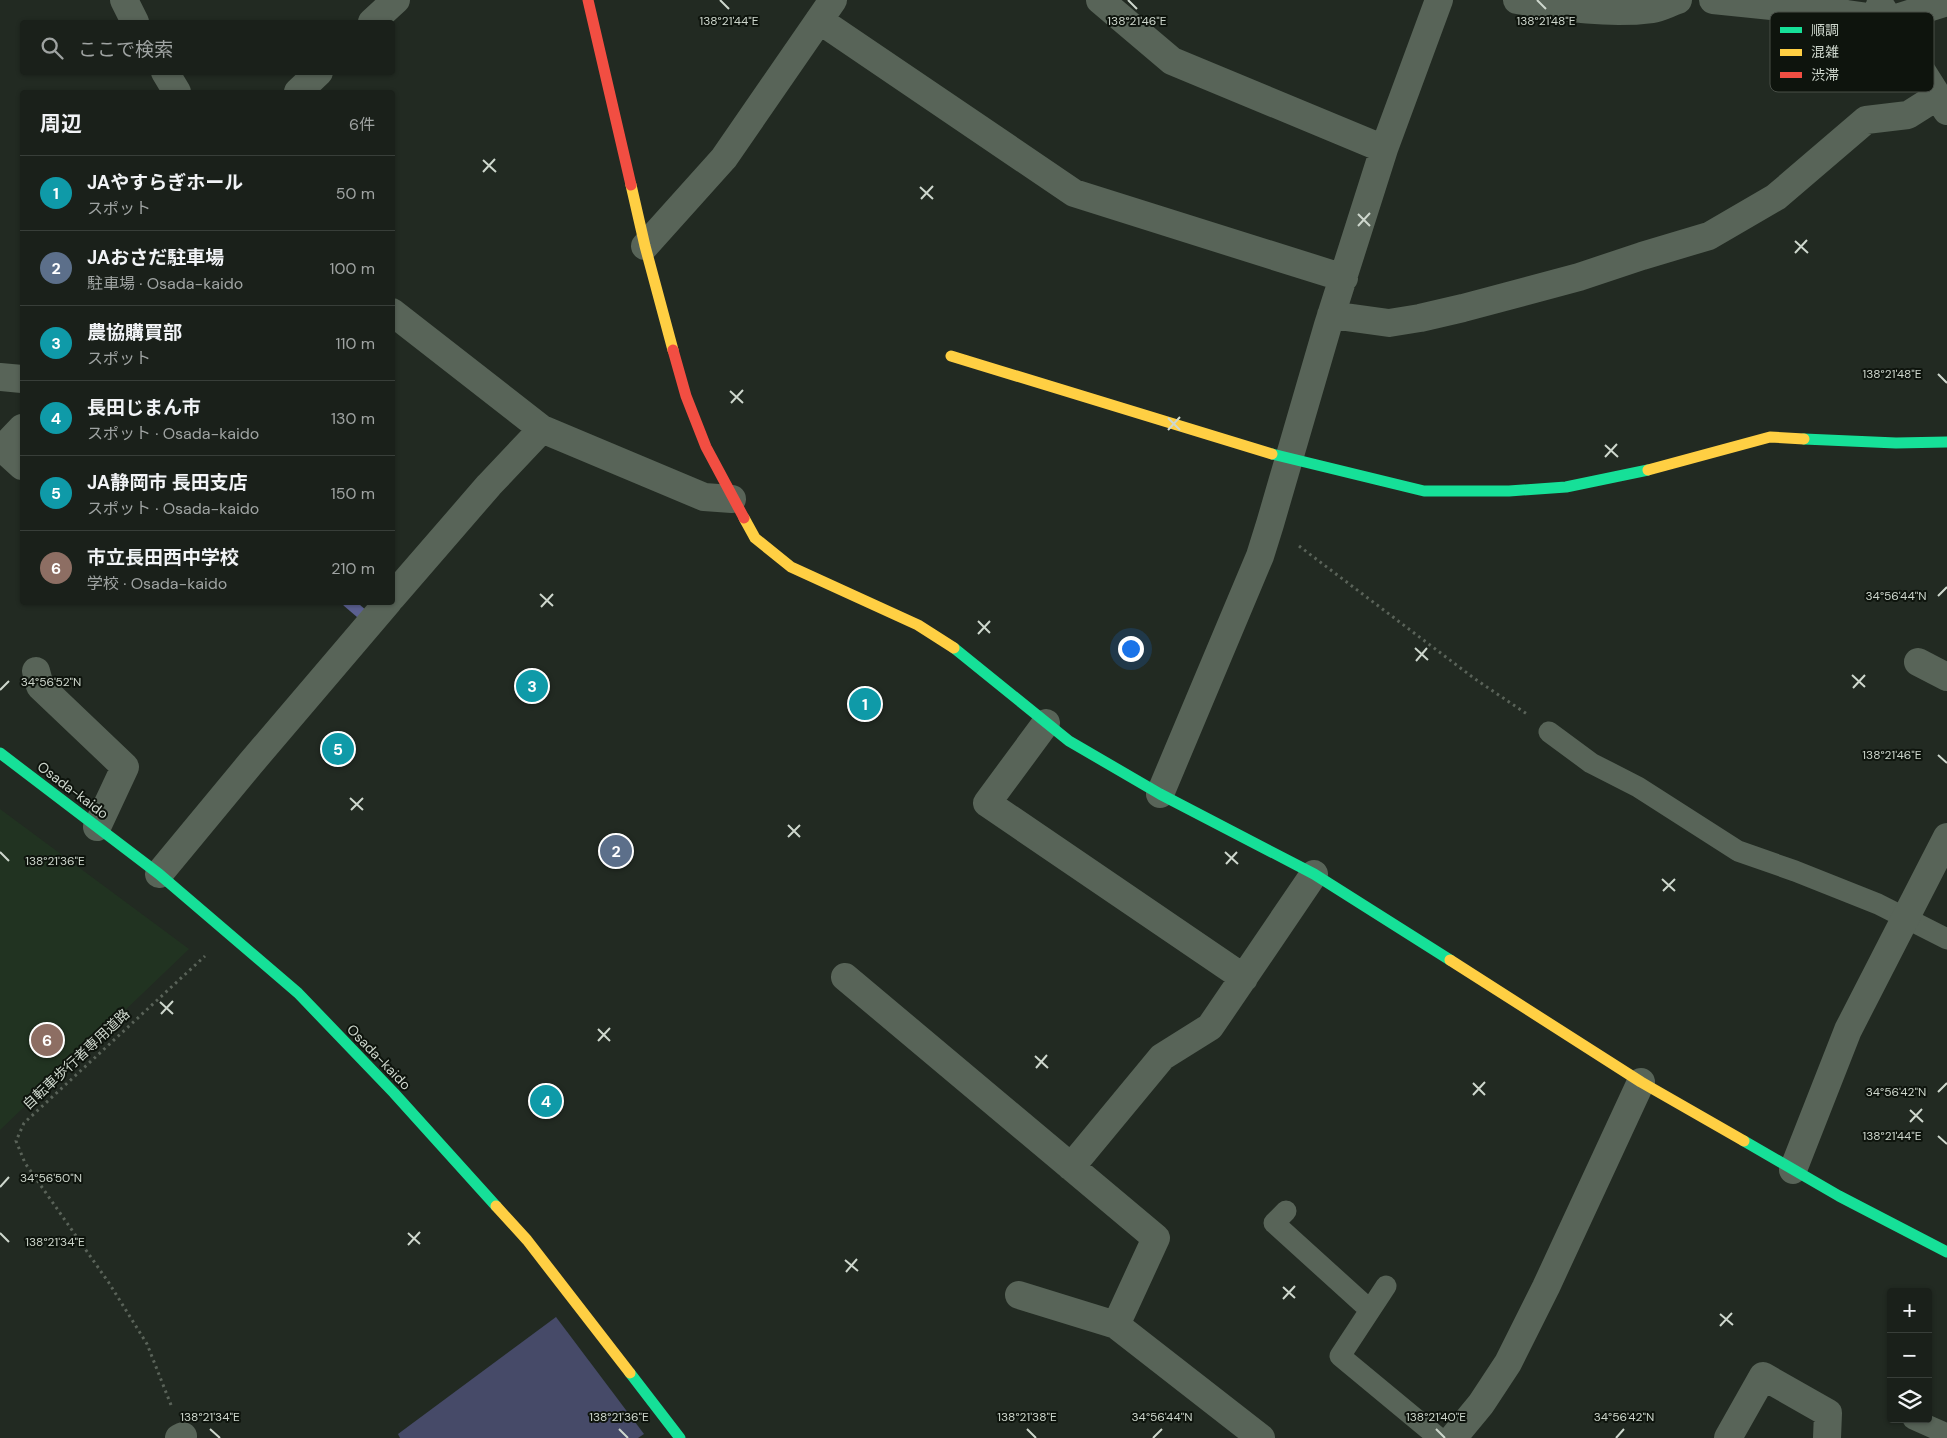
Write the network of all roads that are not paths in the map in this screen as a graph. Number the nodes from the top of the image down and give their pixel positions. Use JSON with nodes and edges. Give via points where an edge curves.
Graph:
{"nodes":[{"id":1,"x":124,"y":0,"type":"edge"},
{"id":2,"x":396,"y":0,"type":"edge"},
{"id":3,"x":588,"y":0,"type":"edge"},
{"id":4,"x":1100,"y":0,"type":"edge"},
{"id":5,"x":1439,"y":0,"type":"edge"},
{"id":6,"x":1517,"y":0,"type":"edge"},
{"id":7,"x":1678,"y":0,"type":"edge"},
{"id":8,"x":1714,"y":0,"type":"edge"},
{"id":9,"x":1947,"y":2,"type":"edge"},
{"id":10,"x":826,"y":10,"type":"edge"},
{"id":11,"x":1883,"y":10,"type":"edge"},
{"id":12,"x":1828,"y":12,"type":"edge"},
{"id":13,"x":1865,"y":12,"type":"edge"},
{"id":14,"x":134,"y":20,"type":"edge"},
{"id":15,"x":374,"y":20,"type":"edge"},
{"id":16,"x":167,"y":75,"type":"edge"},
{"id":17,"x":316,"y":75,"type":"edge"},
{"id":18,"x":177,"y":90,"type":"edge"},
{"id":19,"x":300,"y":90,"type":"edge"},
{"id":20,"x":1934,"y":91,"type":"edge"},
{"id":21,"x":1942,"y":104,"type":"edge"},
{"id":22,"x":1384,"y":149,"type":"junction"},
{"id":23,"x":645,"y":246,"type":"junction"},
{"id":24,"x":1344,"y":278,"type":"junction"},
{"id":25,"x":395,"y":314,"type":"edge"},
{"id":26,"x":1331,"y":315,"type":"junction"},
{"id":27,"x":951,"y":356,"type":"dead end"},
{"id":28,"x":0,"y":377,"type":"edge"},
{"id":29,"x":20,"y":379,"type":"edge"},
{"id":30,"x":542,"y":429,"type":"junction"},
{"id":31,"x":20,"y":432,"type":"edge"},
{"id":32,"x":1947,"y":442,"type":"edge"},
{"id":33,"x":8,"y":455,"type":"edge"},
{"id":34,"x":1288,"y":459,"type":"junction"},
{"id":35,"x":732,"y":499,"type":"junction"},
{"id":36,"x":395,"y":595,"type":"edge"},
{"id":37,"x":385,"y":605,"type":"edge"},
{"id":38,"x":1918,"y":662,"type":"dead end"},
{"id":39,"x":36,"y":670,"type":"dead end"},
{"id":40,"x":1947,"y":677,"type":"edge"},
{"id":41,"x":1046,"y":723,"type":"junction"},
{"id":42,"x":1549,"y":732,"type":"dead end"},
{"id":43,"x":0,"y":753,"type":"edge"},
{"id":44,"x":1160,"y":794,"type":"junction"},
{"id":45,"x":97,"y":827,"type":"junction"},
{"id":46,"x":1947,"y":837,"type":"edge"},
{"id":47,"x":159,"y":874,"type":"junction"},
{"id":48,"x":1314,"y":874,"type":"junction"},
{"id":49,"x":1906,"y":917,"type":"junction"},
{"id":50,"x":1947,"y":939,"type":"edge"},
{"id":51,"x":845,"y":977,"type":"dead end"},
{"id":52,"x":1244,"y":978,"type":"junction"},
{"id":53,"x":1641,"y":1082,"type":"junction"},
{"id":54,"x":1072,"y":1167,"type":"junction"},
{"id":55,"x":1793,"y":1170,"type":"junction"},
{"id":56,"x":1286,"y":1211,"type":"dead end"},
{"id":57,"x":1947,"y":1252,"type":"edge"},
{"id":58,"x":1386,"y":1286,"type":"dead end"},
{"id":59,"x":1019,"y":1295,"type":"dead end"},
{"id":60,"x":1370,"y":1310,"type":"junction"},
{"id":61,"x":1116,"y":1325,"type":"junction"},
{"id":62,"x":1923,"y":1423,"type":"edge"},
{"id":63,"x":1947,"y":1434,"type":"edge"},
{"id":64,"x":674,"y":1436,"type":"edge"},
{"id":65,"x":1261,"y":1438,"type":"edge"},
{"id":66,"x":1439,"y":1438,"type":"edge"},
{"id":67,"x":1453,"y":1438,"type":"edge"},
{"id":68,"x":1728,"y":1438,"type":"edge"},
{"id":69,"x":1827,"y":1438,"type":"edge"}],
"edges":[{"from":1,"to":14,"type":"street"},
{"from":2,"to":15,"type":"street"},
{"from":3,"to":23,"type":"street"},
{"from":4,"to":22,"type":"street","via":[[1172,61]]},
{"from":5,"to":22,"type":"street"},
{"from":6,"to":7,"type":"street","via":[[1576,10],[1654,9]]},
{"from":8,"to":12,"type":"street"},
{"from":9,"to":11,"type":"street"},
{"from":10,"to":23,"type":"street","via":[[724,158]]},
{"from":10,"to":24,"type":"street","via":[[1074,193]]},
{"from":11,"to":13,"type":"street"},
{"from":16,"to":18,"type":"street"},
{"from":17,"to":19,"type":"street"},
{"from":20,"to":21,"type":"street"},
{"from":21,"to":26,"type":"street","via":[[1908,115],[1866,120],[1776,197],[1709,236],[1579,278],[1420,318],[1388,323]]},
{"from":22,"to":24,"type":"street"},
{"from":23,"to":35,"type":"street","via":[[686,396],[706,447]]},
{"from":24,"to":26,"type":"street"},
{"from":25,"to":30,"type":"street"},
{"from":26,"to":34,"type":"street"},
{"from":27,"to":34,"type":"street"},
{"from":28,"to":29,"type":"street"},
{"from":30,"to":35,"type":"street","via":[[704,497]]},
{"from":30,"to":36,"type":"street"},
{"from":31,"to":33,"type":"street"},
{"from":32,"to":34,"type":"street","via":[[1770,437],[1654,469],[1566,487],[1509,491],[1424,491]]},
{"from":34,"to":44,"type":"street","via":[[1260,556]]},
{"from":35,"to":41,"type":"street","via":[[755,538],[791,567],[918,625],[955,648]]},
{"from":37,"to":47,"type":"street"},
{"from":38,"to":40,"type":"street"},
{"from":39,"to":45,"type":"street","via":[[40,686],[125,767]]},
{"from":41,"to":44,"type":"street","via":[[1069,741]]},
{"from":41,"to":52,"type":"street","via":[[987,803]]},
{"from":42,"to":49,"type":"lane","via":[[1591,763],[1638,787],[1738,851]]},
{"from":43,"to":45,"type":"street","name":"Osada-kaido"},
{"from":44,"to":48,"type":"street"},
{"from":45,"to":47,"type":"street","name":"Osada-kaido"},
{"from":46,"to":49,"type":"street"},
{"from":47,"to":64,"type":"street","name":"Osada-kaido","via":[[298,993],[394,1093],[527,1240]]},
{"from":48,"to":52,"type":"street"},
{"from":48,"to":53,"type":"street"},
{"from":49,"to":50,"type":"lane"},
{"from":49,"to":55,"type":"street","via":[[1848,1030]]},
{"from":51,"to":54,"type":"street"},
{"from":52,"to":54,"type":"street","via":[[1210,1027],[1162,1057]]},
{"from":53,"to":55,"type":"street"},
{"from":53,"to":67,"type":"street","via":[[1508,1362],[1481,1404]]},
{"from":54,"to":61,"type":"street","via":[[1156,1238]]},
{"from":55,"to":57,"type":"street"},
{"from":56,"to":60,"type":"lane","via":[[1274,1223]]},
{"from":58,"to":60,"type":"lane"},
{"from":59,"to":61,"type":"street"},
{"from":60,"to":66,"type":"lane","via":[[1340,1356]]},
{"from":61,"to":65,"type":"street"},
{"from":62,"to":63,"type":"lane"},
{"from":68,"to":69,"type":"street","via":[[1763,1376],[1828,1413]]}]}
